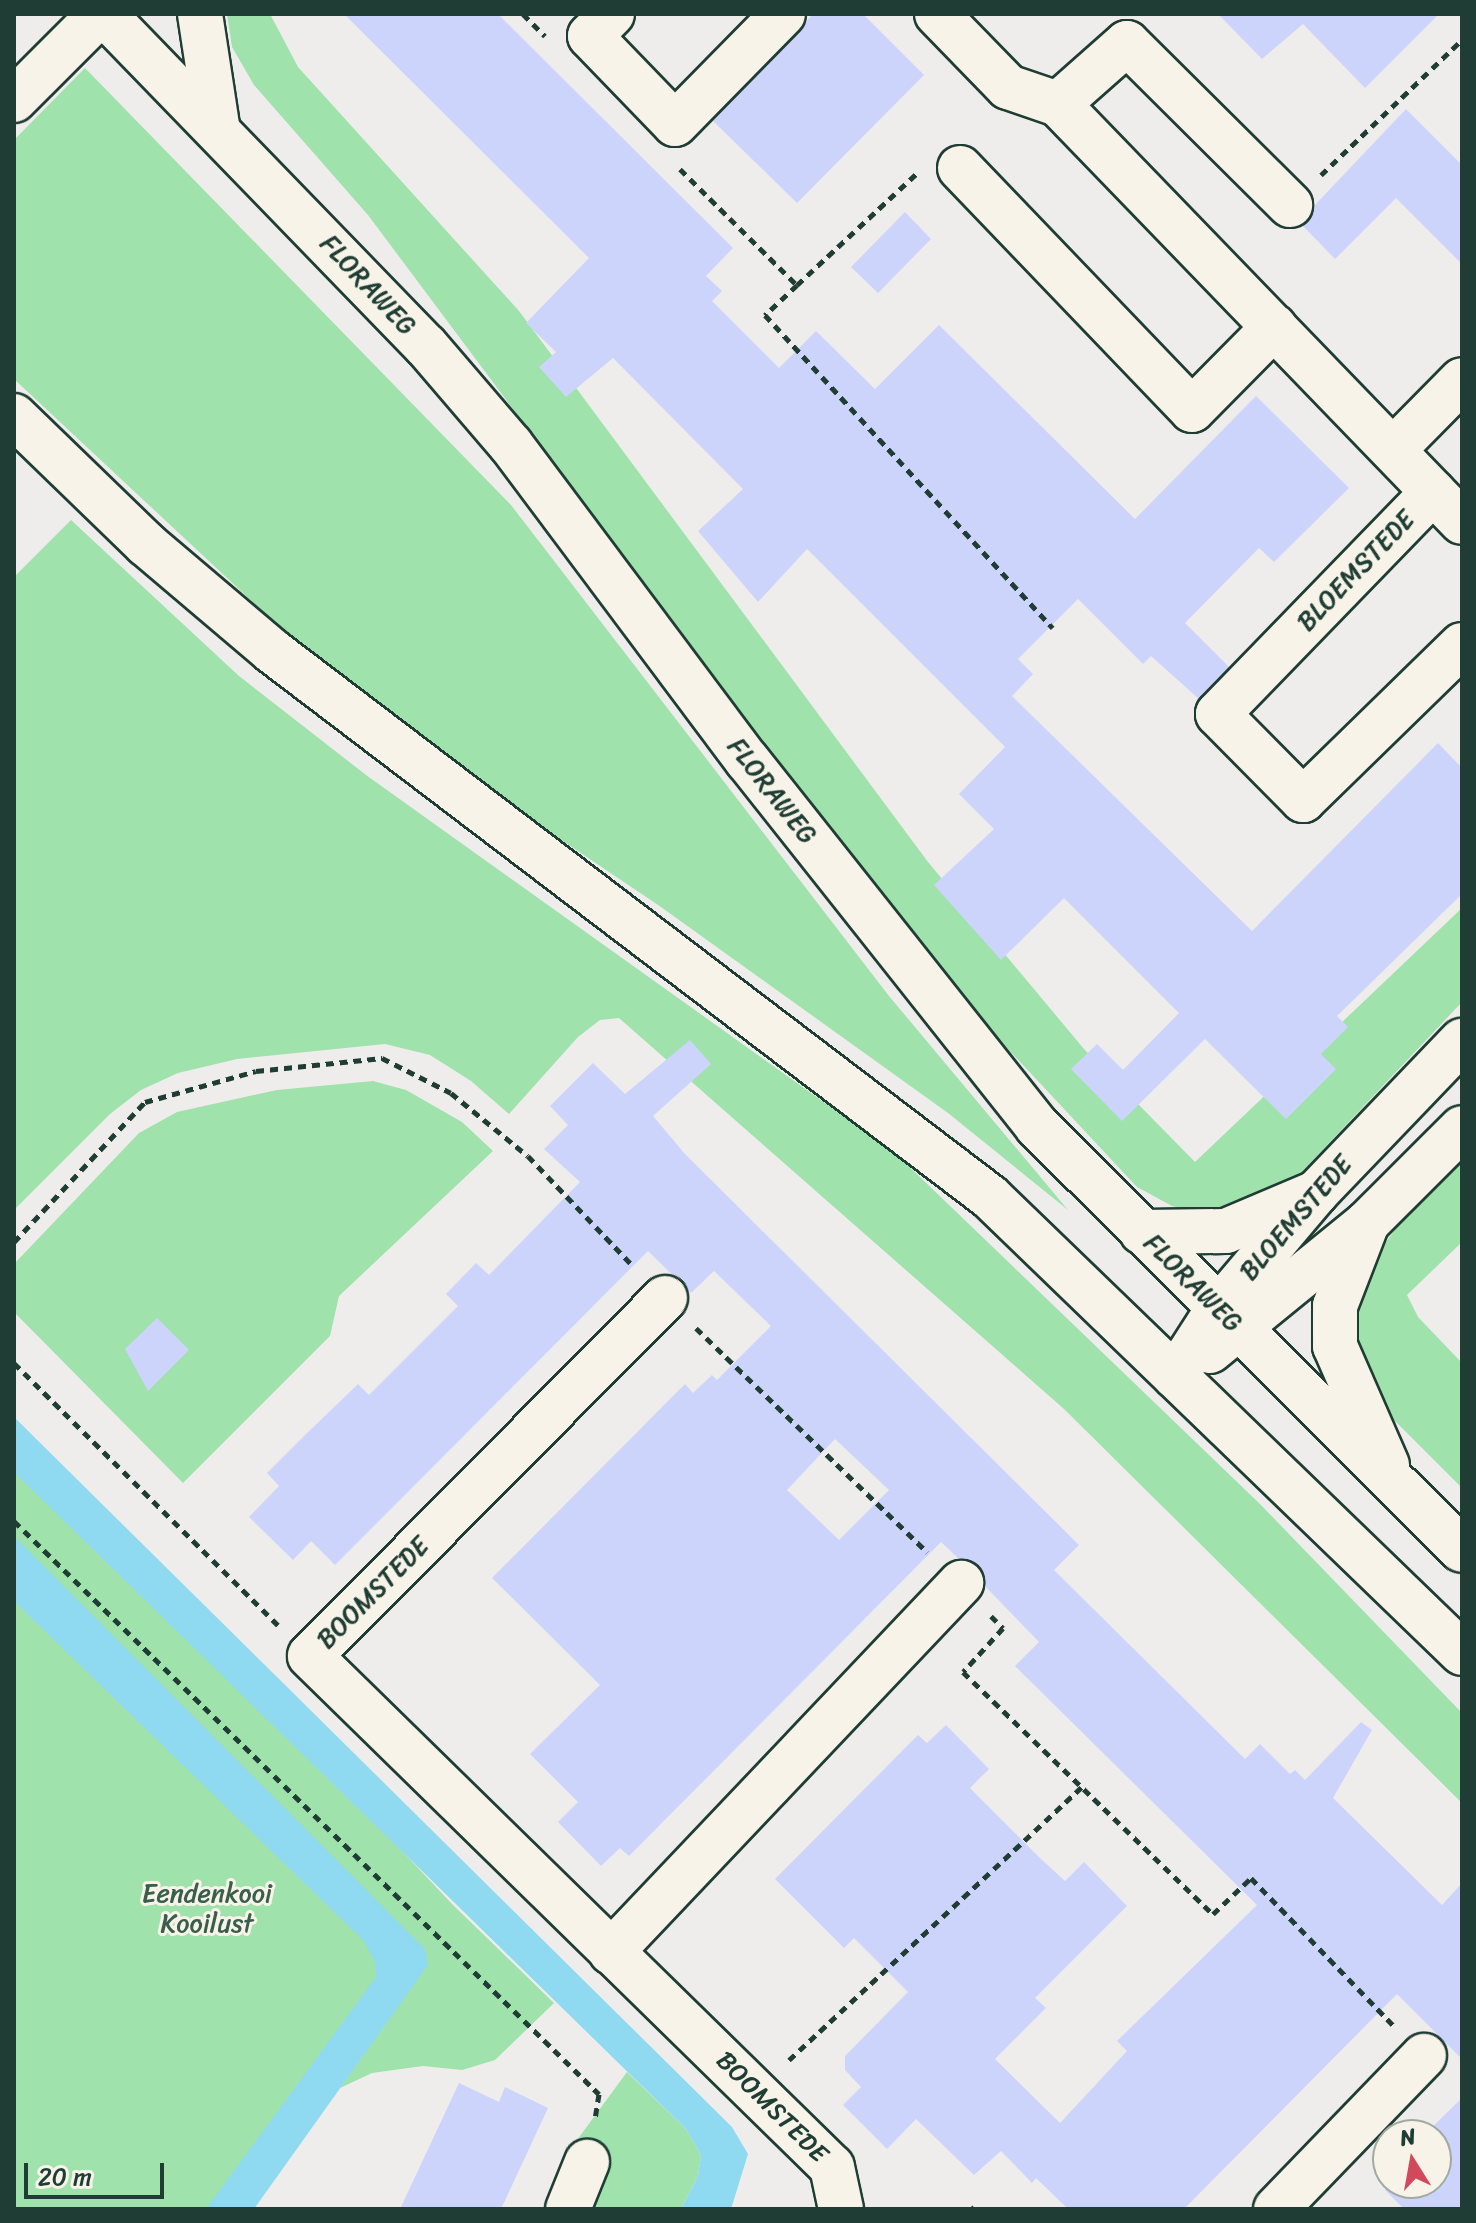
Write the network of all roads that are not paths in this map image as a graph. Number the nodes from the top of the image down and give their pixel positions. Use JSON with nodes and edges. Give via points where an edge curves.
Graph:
{"nodes":[{"id":1,"x":102,"y":14,"type":"edge"},
{"id":2,"x":200,"y":14,"type":"edge"},
{"id":3,"x":612,"y":14,"type":"edge"},
{"id":4,"x":783,"y":14,"type":"edge"},
{"id":5,"x":937,"y":14,"type":"edge"},
{"id":6,"x":14,"y":100,"type":"edge"},
{"id":7,"x":1058,"y":104,"type":"junction"},
{"id":8,"x":217,"y":125,"type":"junction"},
{"id":9,"x":940,"y":170,"type":"road end"},
{"id":10,"x":1290,"y":205,"type":"road end"},
{"id":11,"x":1274,"y":327,"type":"junction"},
{"id":12,"x":1462,"y":380,"type":"edge"},
{"id":13,"x":14,"y":416,"type":"edge"},
{"id":14,"x":1393,"y":450,"type":"junction"},
{"id":15,"x":1448,"y":507,"type":"edge"},
{"id":16,"x":1462,"y":645,"type":"edge"},
{"id":17,"x":1462,"y":1041,"type":"edge"},
{"id":18,"x":1462,"y":1128,"type":"edge"},
{"id":19,"x":1316,"y":1193,"type":"junction"},
{"id":20,"x":1367,"y":1223,"type":"junction"},
{"id":21,"x":1142,"y":1232,"type":"junction"},
{"id":22,"x":665,"y":1298,"type":"road end"},
{"id":23,"x":1229,"y":1319,"type":"junction"},
{"id":24,"x":1175,"y":1376,"type":"junction"},
{"id":25,"x":1396,"y":1485,"type":"junction"},
{"id":26,"x":1462,"y":1550,"type":"edge"},
{"id":27,"x":961,"y":1583,"type":"road end"},
{"id":28,"x":1462,"y":1653,"type":"edge"},
{"id":29,"x":611,"y":1952,"type":"junction"},
{"id":30,"x":1424,"y":2056,"type":"road end"},
{"id":31,"x":587,"y":2162,"type":"road end"},
{"id":32,"x":568,"y":2209,"type":"edge"},
{"id":33,"x":841,"y":2209,"type":"edge"},
{"id":34,"x":1276,"y":2209,"type":"edge"}],
"edges":[{"from":1,"to":6,"type":"street"},
{"from":1,"to":8,"type":"street","name":"FLORAWEG"},
{"from":2,"to":8,"type":"street"},
{"from":3,"to":4,"type":"street","via":[[590,36],[675,124]]},
{"from":5,"to":7,"type":"street","name":"BLOEMSTEDE","via":[[1008,87]]},
{"from":7,"to":10,"type":"street","via":[[1127,43]]},
{"from":7,"to":11,"type":"street","name":"BLOEMSTEDE"},
{"from":8,"to":21,"type":"street","name":"FLORAWEG","via":[[426,346],[511,445],[747,760],[1027,1114]]},
{"from":9,"to":11,"type":"street","via":[[1192,410]]},
{"from":11,"to":14,"type":"street","name":"BLOEMSTEDE"},
{"from":12,"to":14,"type":"street"},
{"from":13,"to":24,"type":"street","via":[[146,544],[272,651],[990,1197]]},
{"from":14,"to":15,"type":"street","name":"BLOEMSTEDE"},
{"from":15,"to":16,"type":"street","name":"BLOEMSTEDE","via":[[1218,714],[1303,800]]},
{"from":17,"to":19,"type":"street","name":"BLOEMSTEDE"},
{"from":18,"to":20,"type":"street","name":"BLOEMSTEDE"},
{"from":19,"to":21,"type":"street","via":[[1226,1231]]},
{"from":19,"to":23,"type":"street","name":"BLOEMSTEDE"},
{"from":20,"to":23,"type":"street","name":"BLOEMSTEDE"},
{"from":20,"to":25,"type":"street","via":[[1335,1306],[1335,1346]]},
{"from":21,"to":23,"type":"street","name":"FLORAWEG"},
{"from":22,"to":29,"type":"street","name":"BOOMSTEDE","via":[[310,1656]]},
{"from":23,"to":24,"type":"street","name":"BLOEMSTEDE"},
{"from":23,"to":25,"type":"street","name":"FLORAWEG"},
{"from":24,"to":28,"type":"street"},
{"from":25,"to":26,"type":"street","name":"FLORAWEG"},
{"from":27,"to":29,"type":"street"},
{"from":29,"to":33,"type":"street","name":"BOOMSTEDE","via":[[832,2167]]},
{"from":30,"to":34,"type":"street"},
{"from":31,"to":32,"type":"street"}]}
